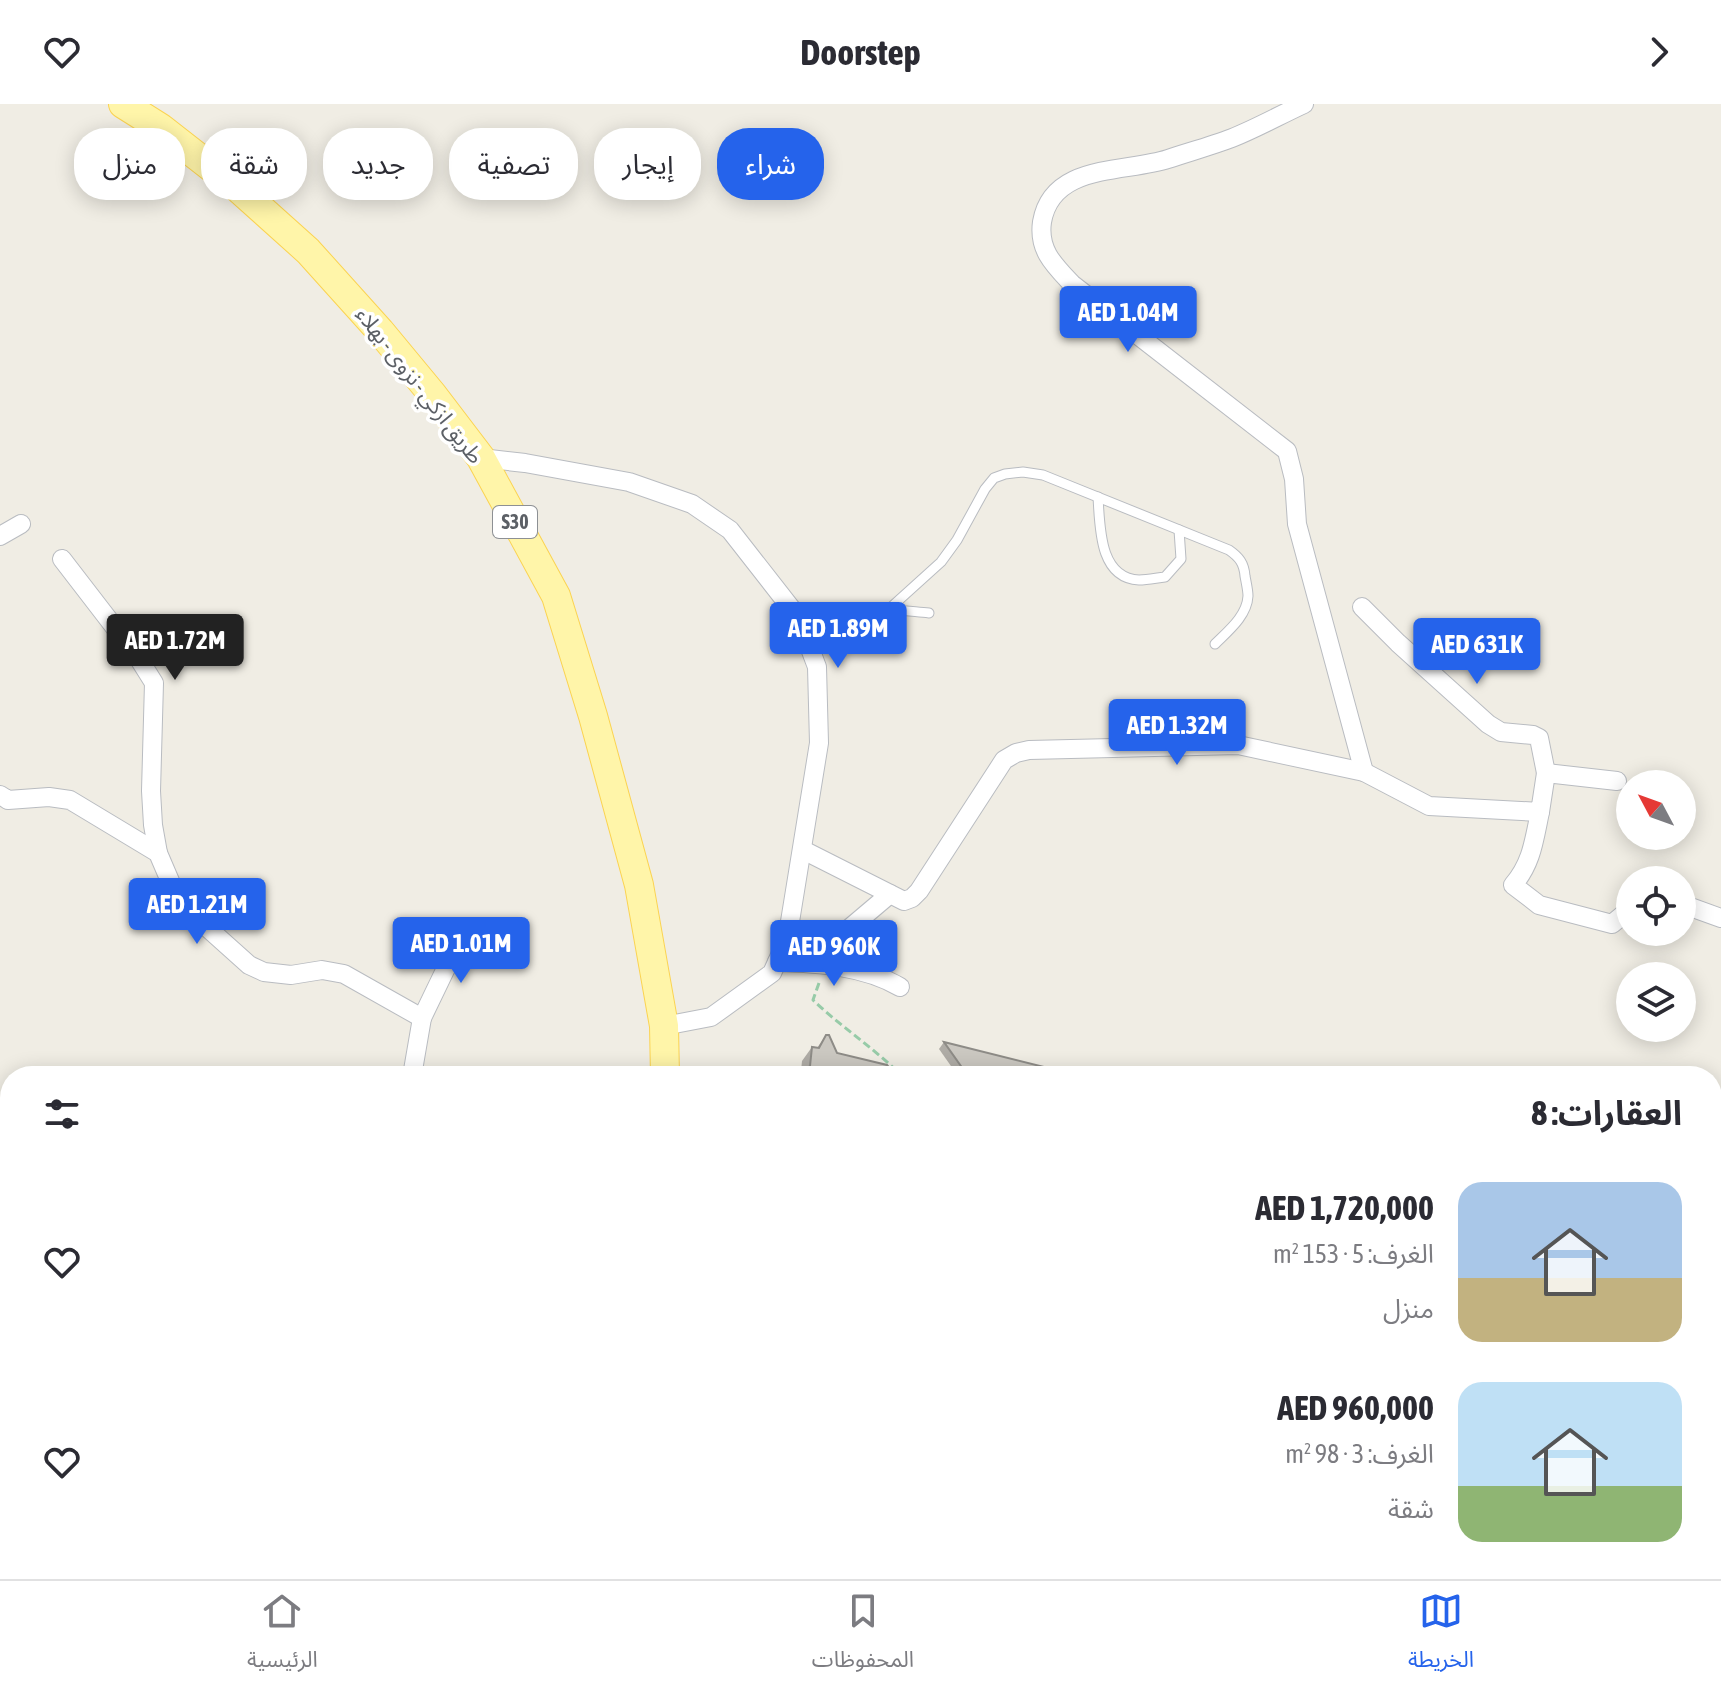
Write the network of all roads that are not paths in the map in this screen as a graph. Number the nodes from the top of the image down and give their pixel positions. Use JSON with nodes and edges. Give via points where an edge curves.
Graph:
{"nodes":[{"id":1,"x":123,"y":104,"type":"edge"},
{"id":2,"x":1304,"y":104,"type":"edge"},
{"id":3,"x":481,"y":458,"type":"junction"},
{"id":4,"x":1098,"y":497,"type":"junction"},
{"id":5,"x":21,"y":524,"type":"dead end"},
{"id":6,"x":1179,"y":530,"type":"junction"},
{"id":7,"x":0,"y":536,"type":"edge"},
{"id":8,"x":62,"y":559,"type":"dead end"},
{"id":9,"x":1362,"y":607,"type":"dead end"},
{"id":10,"x":889,"y":609,"type":"junction"},
{"id":11,"x":929,"y":613,"type":"dead end"},
{"id":12,"x":798,"y":617,"type":"junction"},
{"id":13,"x":1215,"y":644,"type":"dead end"},
{"id":14,"x":1364,"y":772,"type":"junction"},
{"id":15,"x":1546,"y":773,"type":"junction"},
{"id":16,"x":1616,"y":781,"type":"edge"},
{"id":17,"x":0,"y":795,"type":"edge"},
{"id":18,"x":1540,"y":812,"type":"junction"},
{"id":19,"x":803,"y":850,"type":"junction"},
{"id":20,"x":158,"y":853,"type":"junction"},
{"id":21,"x":890,"y":894,"type":"junction"},
{"id":22,"x":1696,"y":909,"type":"edge"},
{"id":23,"x":1721,"y":918,"type":"edge"},
{"id":24,"x":1616,"y":921,"type":"edge"},
{"id":25,"x":462,"y":935,"type":"dead end"},
{"id":26,"x":838,"y":938,"type":"dead end"},
{"id":27,"x":777,"y":962,"type":"junction"},
{"id":28,"x":900,"y":987,"type":"dead end"},
{"id":29,"x":422,"y":1018,"type":"junction"},
{"id":30,"x":664,"y":1026,"type":"junction"},
{"id":31,"x":414,"y":1066,"type":"edge"},
{"id":32,"x":665,"y":1066,"type":"edge"}],
"edges":[{"from":1,"to":3,"type":"main road","name":"طريق ازكي - نزوى - بهلاء","number":"S30","via":[[228,180],[308,251],[389,341]]},
{"from":2,"to":14,"type":"street","via":[[1233,138],[1153,164],[1088,174],[1061,186],[1045,208],[1040,235],[1051,262],[1072,284],[1287,451],[1297,524]]},
{"from":3,"to":12,"type":"street","via":[[629,482],[692,504],[730,530]]},
{"from":3,"to":30,"type":"main road","name":"طريق ازكي - نزوى - بهلاء","number":"S30","via":[[556,596],[639,885]]},
{"from":4,"to":6,"type":"lane"},
{"from":4,"to":6,"type":"lane","via":[[1101,541],[1120,575],[1136,580],[1165,577],[1181,559]]},
{"from":4,"to":10,"type":"lane","via":[[1043,475],[1023,472],[994,478],[941,562]]},
{"from":5,"to":7,"type":"street"},
{"from":6,"to":13,"type":"lane","via":[[1229,550],[1244,567],[1244,611]]},
{"from":8,"to":20,"type":"street","via":[[154,683],[151,791]]},
{"from":9,"to":15,"type":"street","via":[[1488,724],[1501,732],[1539,738]]},
{"from":10,"to":11,"type":"lane"},
{"from":10,"to":12,"type":"lane","via":[[846,607]]},
{"from":12,"to":19,"type":"street","via":[[817,667],[819,743]]},
{"from":14,"to":18,"type":"street","via":[[1429,806]]},
{"from":14,"to":21,"type":"street","via":[[1238,745],[1016,753],[995,771],[919,891],[904,901]]},
{"from":15,"to":16,"type":"street"},
{"from":15,"to":18,"type":"street"},
{"from":17,"to":20,"type":"street","via":[[8,800],[70,800]]},
{"from":18,"to":24,"type":"street","via":[[1532,852],[1513,885],[1539,905],[1612,924]]},
{"from":19,"to":21,"type":"street"},
{"from":19,"to":27,"type":"street","via":[[787,940]]},
{"from":20,"to":29,"type":"street","via":[[176,895],[249,965],[291,975],[322,970],[344,974]]},
{"from":21,"to":26,"type":"street"},
{"from":22,"to":23,"type":"street"},
{"from":25,"to":29,"type":"street"},
{"from":27,"to":28,"type":"street","via":[[826,965]]},
{"from":27,"to":30,"type":"street","via":[[772,973],[711,1017]]},
{"from":29,"to":31,"type":"street"},
{"from":30,"to":32,"type":"main road","name":"طريق ازكي - نزوى - بهلاء","number":"S30"}]}
